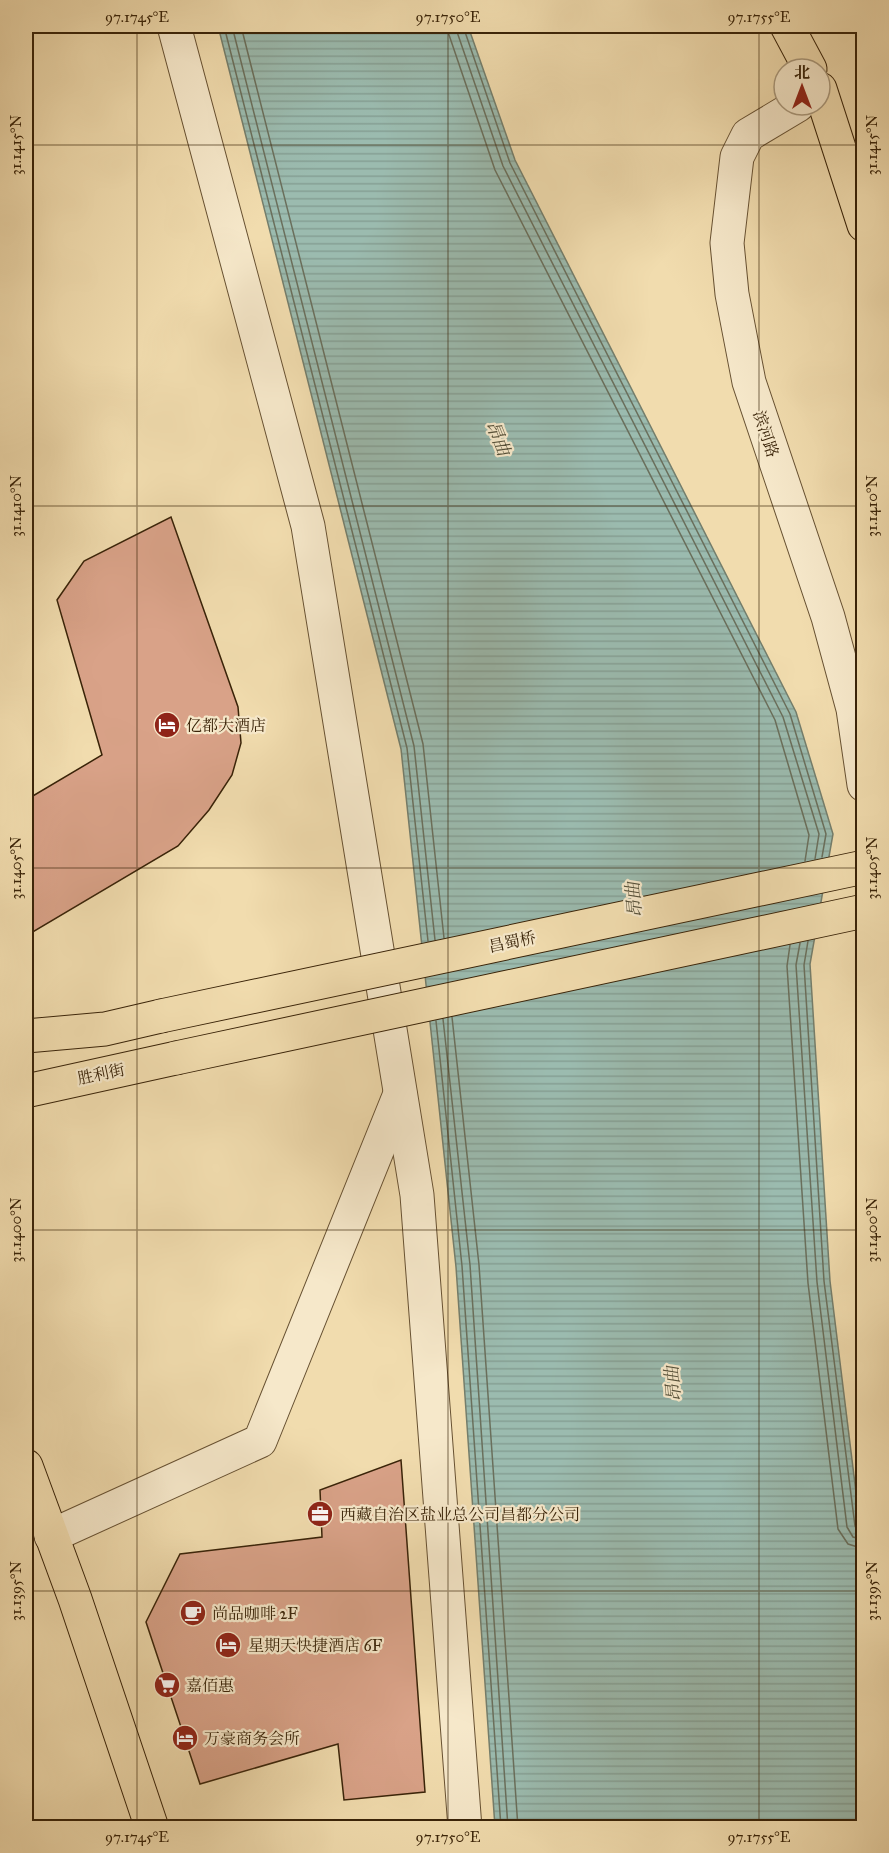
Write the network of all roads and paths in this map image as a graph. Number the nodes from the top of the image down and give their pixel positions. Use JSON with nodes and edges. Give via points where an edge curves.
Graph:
{"nodes":[{"id":1,"x":174,"y":26,"type":"edge"},
{"id":2,"x":787,"y":26,"type":"edge"},
{"id":3,"x":800,"y":57,"type":"edge"},
{"id":4,"x":774,"y":117,"type":"edge"},
{"id":5,"x":824,"y":117,"type":"edge"},
{"id":6,"x":864,"y":225,"type":"edge"},
{"id":7,"x":864,"y":785,"type":"edge"},
{"id":8,"x":864,"y":867,"type":"edge"},
{"id":9,"x":864,"y":911,"type":"edge"},
{"id":10,"x":26,"y":1036,"type":"edge"},
{"id":11,"x":26,"y":1091,"type":"edge"},
{"id":12,"x":400,"y":1094,"type":"junction"},
{"id":13,"x":26,"y":1466,"type":"edge"},
{"id":14,"x":51,"y":1536,"type":"junction"},
{"id":15,"x":152,"y":1827,"type":"edge"},
{"id":16,"x":465,"y":1827,"type":"edge"}],
"edges":[{"from":1,"to":12,"type":"street","via":[[308,526]]},
{"from":2,"to":3,"type":"main road"},
{"from":4,"to":7,"type":"street","name":"滨河路","via":[[748,135],[737,157],[727,243],[732,294],[749,382],[828,617],[853,709]]},
{"from":5,"to":6,"type":"main road"},
{"from":8,"to":10,"type":"main road","name":"昌蜀桥","bridge":true,"via":[[105,1029]]},
{"from":9,"to":11,"type":"main road","name":"胜利街","bridge":true},
{"from":12,"to":14,"type":"street","via":[[260,1441]]},
{"from":12,"to":16,"type":"street","via":[[417,1195]]},
{"from":13,"to":14,"type":"main road"},
{"from":14,"to":15,"type":"main road"}]}
